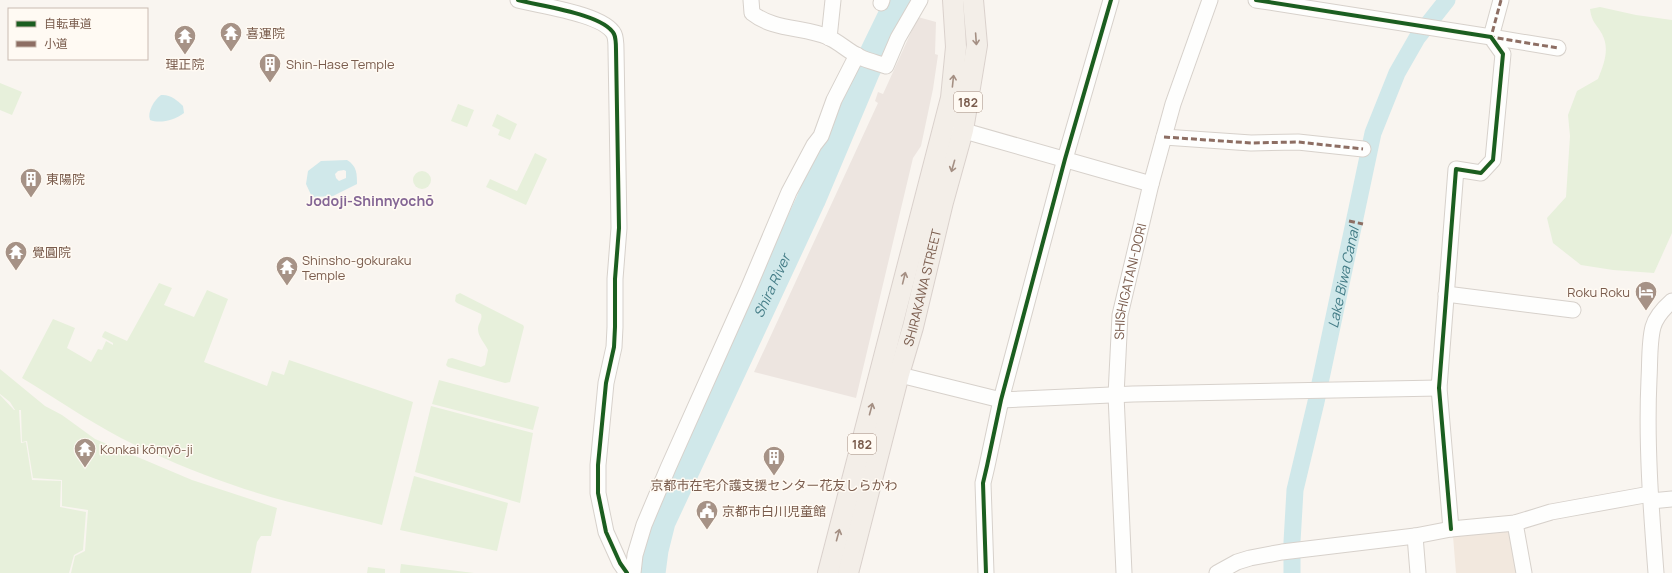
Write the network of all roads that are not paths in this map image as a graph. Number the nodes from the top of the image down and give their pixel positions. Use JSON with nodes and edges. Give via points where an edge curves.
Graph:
{"nodes":[{"id":1,"x":518,"y":0,"type":"edge"},
{"id":2,"x":751,"y":0,"type":"edge"},
{"id":3,"x":833,"y":0,"type":"edge"},
{"id":4,"x":920,"y":0,"type":"edge"},
{"id":5,"x":954,"y":0,"type":"edge"},
{"id":6,"x":973,"y":0,"type":"edge"},
{"id":7,"x":1111,"y":0,"type":"edge"},
{"id":8,"x":1210,"y":0,"type":"edge"},
{"id":9,"x":1256,"y":0,"type":"edge"},
{"id":10,"x":1501,"y":0,"type":"edge"},
{"id":11,"x":1491,"y":37,"type":"junction"},
{"id":12,"x":829,"y":38,"type":"junction"},
{"id":13,"x":1558,"y":48,"type":"dead end"},
{"id":14,"x":858,"y":56,"type":"junction"},
{"id":15,"x":944,"y":125,"type":"junction"},
{"id":16,"x":963,"y":130,"type":"junction"},
{"id":17,"x":1164,"y":137,"type":"junction"},
{"id":18,"x":1363,"y":149,"type":"dead end"},
{"id":19,"x":1065,"y":159,"type":"junction"},
{"id":20,"x":1151,"y":184,"type":"junction"},
{"id":21,"x":1446,"y":294,"type":"junction"},
{"id":22,"x":1671,"y":302,"type":"edge"},
{"id":23,"x":1572,"y":310,"type":"dead end"},
{"id":24,"x":890,"y":373,"type":"junction"},
{"id":25,"x":1439,"y":388,"type":"junction"},
{"id":26,"x":1116,"y":395,"type":"junction"},
{"id":27,"x":1001,"y":400,"type":"junction"},
{"id":28,"x":1650,"y":497,"type":"junction"},
{"id":29,"x":1672,"y":499,"type":"edge"},
{"id":30,"x":1515,"y":523,"type":"junction"},
{"id":31,"x":1451,"y":529,"type":"junction"},
{"id":32,"x":1415,"y":536,"type":"junction"},
{"id":33,"x":627,"y":573,"type":"edge"},
{"id":34,"x":633,"y":573,"type":"edge"},
{"id":35,"x":828,"y":573,"type":"edge"},
{"id":36,"x":848,"y":573,"type":"edge"},
{"id":37,"x":986,"y":573,"type":"edge"},
{"id":38,"x":1124,"y":573,"type":"edge"},
{"id":39,"x":1217,"y":573,"type":"edge"},
{"id":40,"x":1418,"y":573,"type":"edge"},
{"id":41,"x":1524,"y":573,"type":"edge"},
{"id":42,"x":1656,"y":573,"type":"edge"}],
"edges":[{"from":1,"to":33,"type":"street","via":[[585,15],[606,25],[614,34],[619,228],[614,347],[606,383],[598,486],[606,532],[617,558]]},
{"from":2,"to":12,"type":"street","via":[[752,13],[760,19]]},
{"from":3,"to":12,"type":"street"},
{"from":4,"to":14,"type":"street","via":[[898,38],[886,66]]},
{"from":15,"to":5,"type":"main road","name":"SHIRAKAWA STREET","number":"182","one_way":true,"via":[[951,98],[956,47]]},
{"from":6,"to":16,"type":"main road","name":"SHIRAKAWA STREET","number":"182","one_way":true,"via":[[977,45]]},
{"from":7,"to":19,"type":"street"},
{"from":8,"to":17,"type":"street","name":"SHISHIGATANI-DORI"},
{"from":9,"to":11,"type":"street"},
{"from":10,"to":11,"type":"street"},
{"from":11,"to":13,"type":"street"},
{"from":11,"to":21,"type":"street","via":[[1504,54],[1493,160],[1481,173],[1456,169]]},
{"from":12,"to":14,"type":"street"},
{"from":14,"to":34,"type":"street","via":[[834,100],[821,136],[789,192],[662,481],[644,525]]},
{"from":15,"to":16,"type":"street"},
{"from":24,"to":15,"type":"main road","name":"SHIRAKAWA STREET","number":"182","one_way":true,"via":[[909,256]]},
{"from":16,"to":19,"type":"street"},
{"from":16,"to":24,"type":"main road","name":"SHIRAKAWA STREET","number":"182","one_way":true,"via":[[913,327]]},
{"from":17,"to":18,"type":"street","via":[[1251,143],[1298,142]]},
{"from":17,"to":20,"type":"street","name":"SHISHIGATANI-DORI"},
{"from":19,"to":20,"type":"street"},
{"from":19,"to":27,"type":"street"},
{"from":20,"to":26,"type":"street","name":"SHISHIGATANI-DORI","via":[[1120,316]]},
{"from":21,"to":23,"type":"street"},
{"from":21,"to":25,"type":"street"},
{"from":22,"to":28,"type":"street","via":[[1660,312],[1653,327],[1648,409]]},
{"from":24,"to":27,"type":"street"},
{"from":35,"to":24,"type":"main road","name":"SHIRAKAWA STREET","number":"182","one_way":true},
{"from":24,"to":36,"type":"main road","name":"SHIRAKAWA STREET","number":"182"},
{"from":25,"to":26,"type":"street"},
{"from":25,"to":31,"type":"street"},
{"from":26,"to":27,"type":"street"},
{"from":26,"to":38,"type":"street","name":"SHISHIGATANI-DORI"},
{"from":27,"to":37,"type":"street","via":[[983,483]]},
{"from":28,"to":29,"type":"street"},
{"from":28,"to":30,"type":"street","via":[[1551,512]]},
{"from":28,"to":42,"type":"street"},
{"from":30,"to":31,"type":"street"},
{"from":30,"to":41,"type":"street"},
{"from":31,"to":32,"type":"street"},
{"from":32,"to":39,"type":"street","via":[[1292,551],[1237,562]]},
{"from":32,"to":40,"type":"street"}]}
